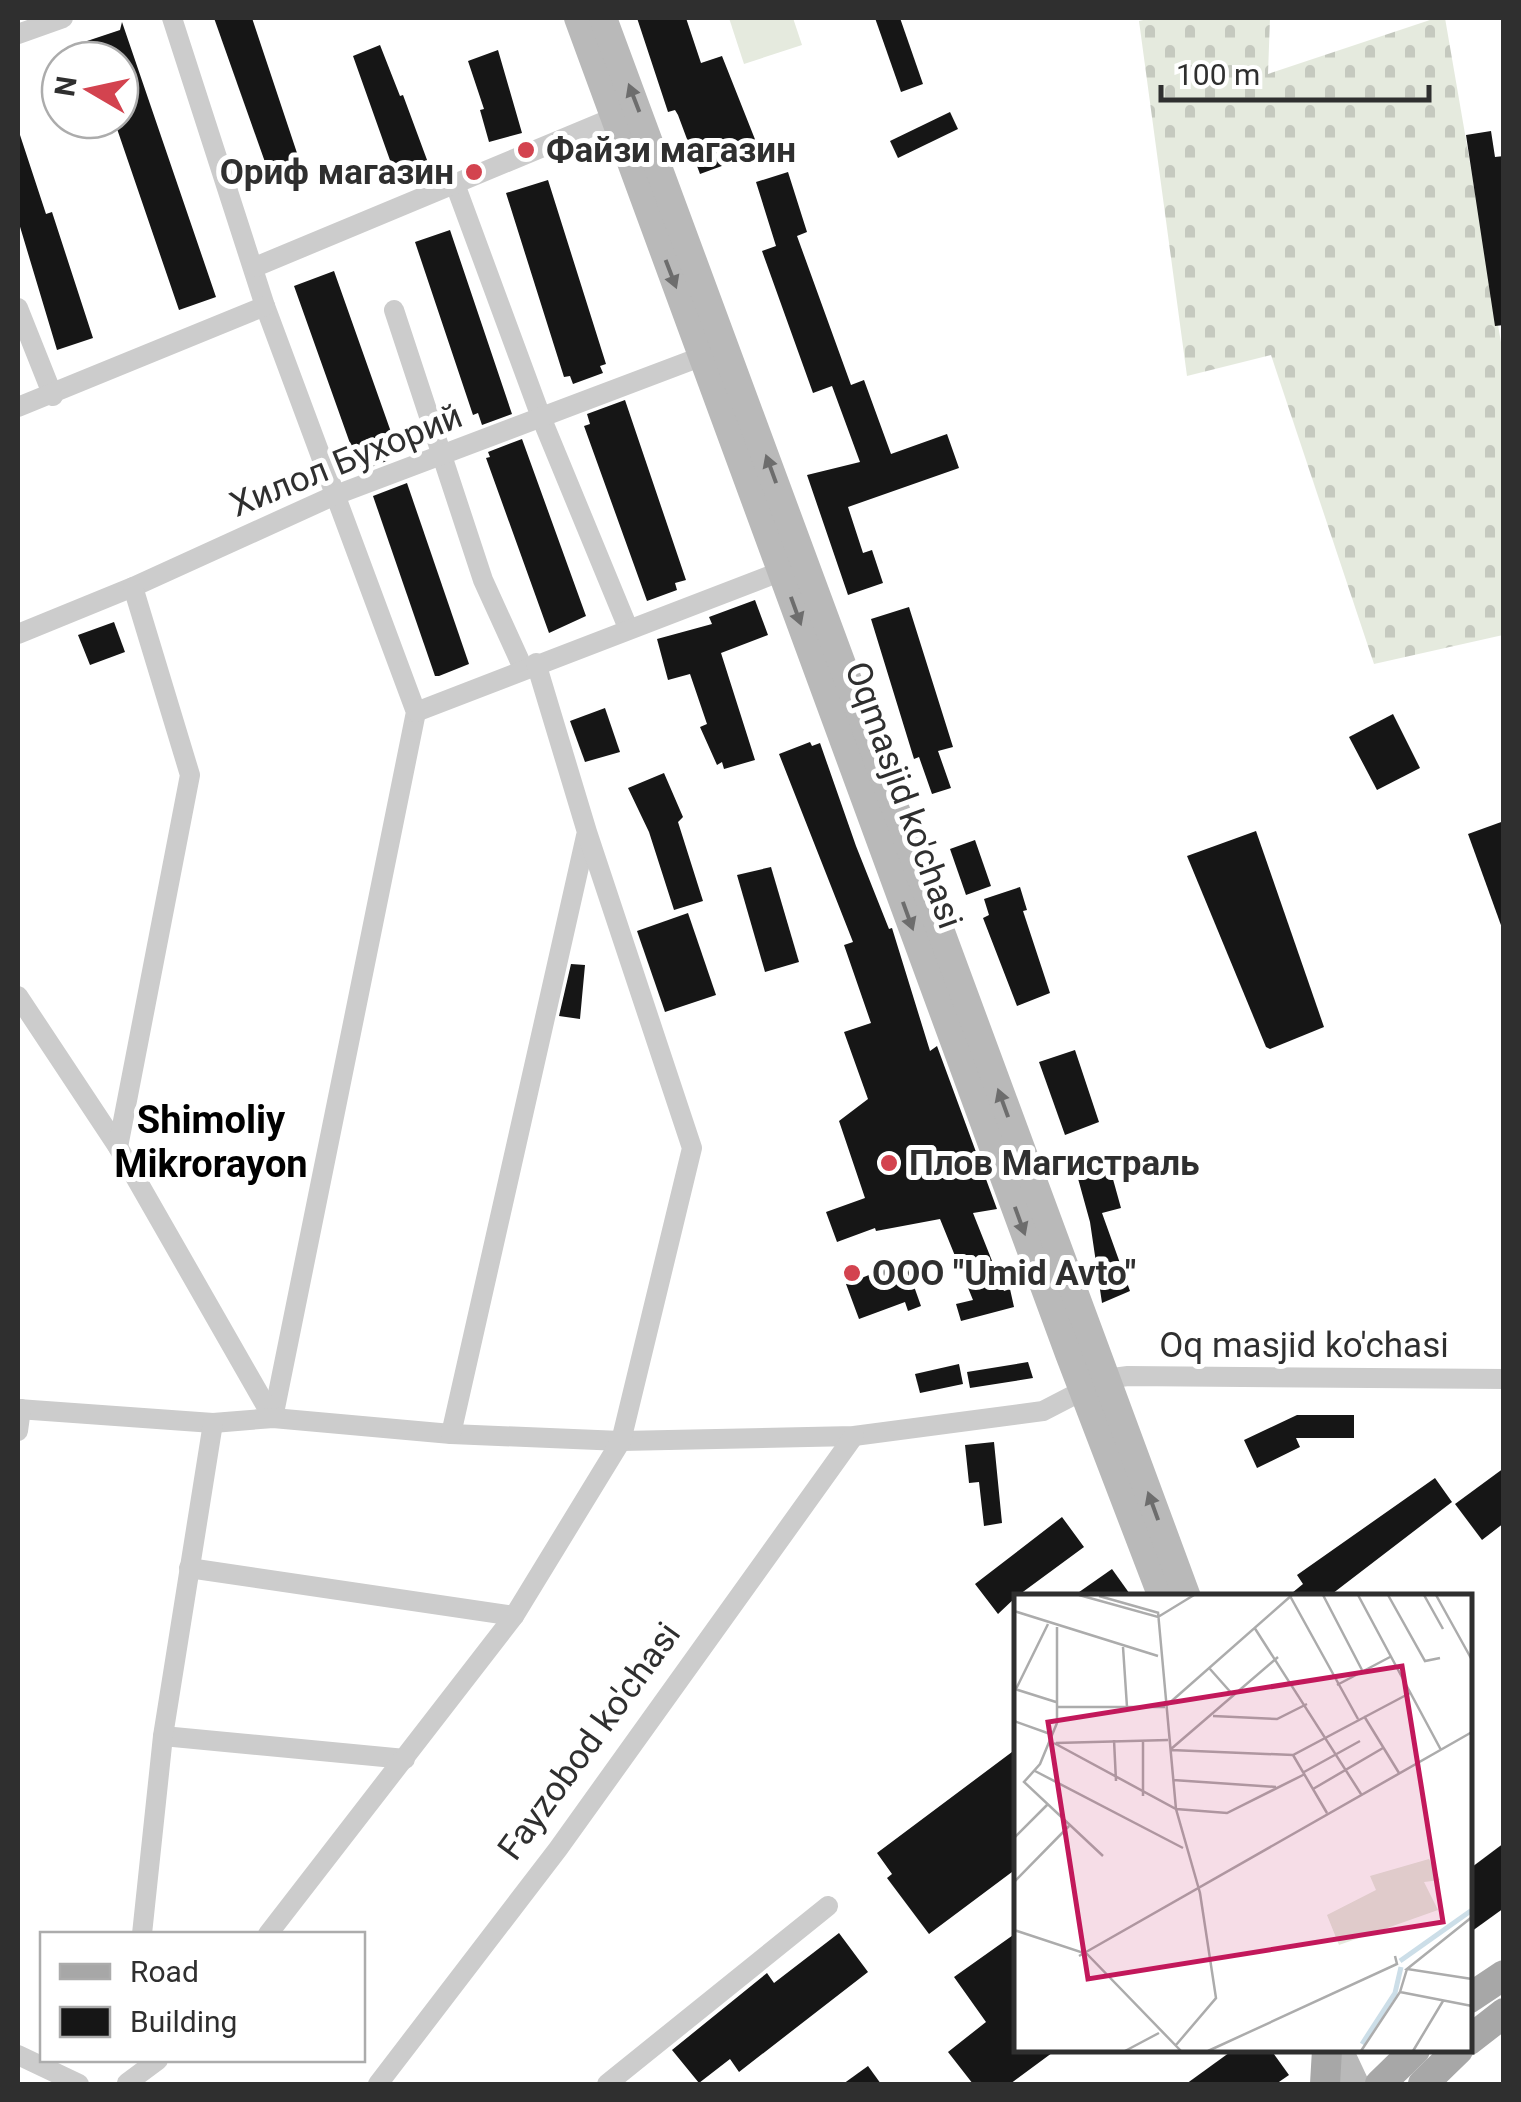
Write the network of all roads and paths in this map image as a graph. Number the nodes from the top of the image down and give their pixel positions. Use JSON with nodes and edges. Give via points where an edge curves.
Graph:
{"nodes":[{"id":1,"x":63,"y":18,"type":"edge"},
{"id":2,"x":172,"y":18,"type":"edge"},
{"id":3,"x":578,"y":18,"type":"edge"},
{"id":4,"x":603,"y":18,"type":"edge"},
{"id":5,"x":18,"y":34,"type":"edge"},
{"id":6,"x":615,"y":117,"type":"junction"},
{"id":7,"x":455,"y":184,"type":"junction"},
{"id":8,"x":661,"y":207,"type":"junction"},
{"id":9,"x":255,"y":267,"type":"junction"},
{"id":10,"x":266,"y":306,"type":"junction"},
{"id":11,"x":18,"y":308,"type":"edge"},
{"id":12,"x":394,"y":310,"type":"dead end"},
{"id":13,"x":703,"y":356,"type":"junction"},
{"id":14,"x":53,"y":396,"type":"junction"},
{"id":15,"x":18,"y":408,"type":"edge"},
{"id":16,"x":541,"y":417,"type":"junction"},
{"id":17,"x":442,"y":454,"type":"junction"},
{"id":18,"x":333,"y":496,"type":"junction"},
{"id":19,"x":782,"y":571,"type":"junction"},
{"id":20,"x":133,"y":587,"type":"junction"},
{"id":21,"x":628,"y":628,"type":"junction"},
{"id":22,"x":18,"y":634,"type":"edge"},
{"id":23,"x":530,"y":666,"type":"junction"},
{"id":24,"x":416,"y":712,"type":"junction"},
{"id":25,"x":587,"y":832,"type":"junction"},
{"id":26,"x":18,"y":999,"type":"edge"},
{"id":27,"x":118,"y":1148,"type":"junction"},
{"id":28,"x":1504,"y":1379,"type":"edge"},
{"id":29,"x":1094,"y":1384,"type":"junction"},
{"id":30,"x":19,"y":1407,"type":"edge"},
{"id":31,"x":273,"y":1418,"type":"junction"},
{"id":32,"x":213,"y":1423,"type":"junction"},
{"id":33,"x":18,"y":1431,"type":"edge"},
{"id":34,"x":451,"y":1434,"type":"junction"},
{"id":35,"x":854,"y":1436,"type":"junction"},
{"id":36,"x":621,"y":1442,"type":"junction"},
{"id":37,"x":190,"y":1568,"type":"junction"},
{"id":38,"x":1161,"y":1594,"type":"edge"},
{"id":39,"x":1186,"y":1594,"type":"edge"},
{"id":40,"x":514,"y":1616,"type":"junction"},
{"id":41,"x":163,"y":1736,"type":"junction"},
{"id":42,"x":405,"y":1759,"type":"junction"},
{"id":43,"x":828,"y":1906,"type":"dead end"},
{"id":44,"x":142,"y":1932,"type":"edge"},
{"id":45,"x":270,"y":1932,"type":"edge"},
{"id":46,"x":1504,"y":1975,"type":"edge"},
{"id":47,"x":1471,"y":1997,"type":"edge"},
{"id":48,"x":1504,"y":2013,"type":"edge"},
{"id":49,"x":1471,"y":2039,"type":"edge"},
{"id":50,"x":1326,"y":2052,"type":"edge"},
{"id":51,"x":1340,"y":2052,"type":"edge"},
{"id":52,"x":1359,"y":2052,"type":"edge"},
{"id":53,"x":1413,"y":2052,"type":"edge"},
{"id":54,"x":1456,"y":2052,"type":"edge"},
{"id":55,"x":18,"y":2055,"type":"edge"},
{"id":56,"x":155,"y":2062,"type":"edge"},
{"id":57,"x":619,"y":2081,"type":"edge"},
{"id":58,"x":79,"y":2084,"type":"edge"},
{"id":59,"x":126,"y":2084,"type":"edge"},
{"id":60,"x":378,"y":2084,"type":"edge"},
{"id":61,"x":1325,"y":2084,"type":"edge"},
{"id":62,"x":1355,"y":2084,"type":"edge"},
{"id":63,"x":1377,"y":2084,"type":"edge"},
{"id":64,"x":1423,"y":2084,"type":"edge"}],
"edges":[{"from":1,"to":5,"type":"street"},
{"from":2,"to":9,"type":"street"},
{"from":3,"to":6,"type":"main road","name":"Oqmasjid ko'chasi"},
{"from":8,"to":4,"type":"main road","name":"Oqmasjid ko'chasi","one_way":true},
{"from":6,"to":7,"type":"street"},
{"from":6,"to":8,"type":"main road","name":"Oqmasjid ko'chasi"},
{"from":7,"to":9,"type":"street"},
{"from":7,"to":16,"type":"street"},
{"from":8,"to":13,"type":"main road","name":"Oqmasjid ko'chasi","one_way":true},
{"from":29,"to":8,"type":"main road","name":"Oqmasjid ko'chasi","one_way":true},
{"from":9,"to":10,"type":"street"},
{"from":10,"to":14,"type":"street"},
{"from":10,"to":18,"type":"street"},
{"from":11,"to":14,"type":"street"},
{"from":12,"to":17,"type":"street"},
{"from":13,"to":16,"type":"street","name":"Хилол Бухорий"},
{"from":13,"to":19,"type":"main road","name":"Oqmasjid ko'chasi"},
{"from":14,"to":15,"type":"street"},
{"from":16,"to":17,"type":"street","name":"Хилол Бухорий"},
{"from":16,"to":21,"type":"street"},
{"from":17,"to":18,"type":"street","name":"Хилол Бухорий"},
{"from":17,"to":23,"type":"street","via":[[483,580]]},
{"from":18,"to":20,"type":"street","name":"Хилол Бухорий"},
{"from":18,"to":24,"type":"street"},
{"from":19,"to":21,"type":"street"},
{"from":19,"to":29,"type":"main road","name":"Oqmasjid ko'chasi","one_way":true},
{"from":20,"to":22,"type":"street","name":"Хилол Бухорий"},
{"from":20,"to":27,"type":"street","via":[[190,774]]},
{"from":21,"to":23,"type":"street"},
{"from":23,"to":24,"type":"street"},
{"from":23,"to":25,"type":"street"},
{"from":24,"to":31,"type":"street"},
{"from":25,"to":34,"type":"street"},
{"from":25,"to":36,"type":"street","via":[[692,1148]]},
{"from":26,"to":27,"type":"street"},
{"from":27,"to":31,"type":"street"},
{"from":28,"to":29,"type":"street","name":"Oq masjid ko'chasi","via":[[1128,1376]]},
{"from":29,"to":35,"type":"street","via":[[1043,1410]]},
{"from":29,"to":38,"type":"main road","name":"Oqmasjid ko'chasi"},
{"from":39,"to":29,"type":"main road","name":"Oqmasjid ko'chasi","one_way":true},
{"from":30,"to":32,"type":"street"},
{"from":30,"to":33,"type":"street"},
{"from":31,"to":32,"type":"street"},
{"from":31,"to":34,"type":"street"},
{"from":32,"to":37,"type":"street"},
{"from":34,"to":36,"type":"street"},
{"from":35,"to":36,"type":"street"},
{"from":35,"to":60,"type":"street","name":"Fayzobod ko'chasi","via":[[558,1849]]},
{"from":36,"to":40,"type":"street"},
{"from":37,"to":40,"type":"street"},
{"from":37,"to":41,"type":"street"},
{"from":40,"to":42,"type":"street"},
{"from":41,"to":42,"type":"street"},
{"from":41,"to":44,"type":"street"},
{"from":42,"to":45,"type":"street"},
{"from":43,"to":57,"type":"street"},
{"from":46,"to":47,"type":"main road"},
{"from":48,"to":49,"type":"main road"},
{"from":50,"to":61,"type":"main road"},
{"from":51,"to":62,"type":"main road"},
{"from":52,"to":63,"type":"main road"},
{"from":53,"to":63,"type":"main road"},
{"from":54,"to":64,"type":"main road"},
{"from":55,"to":58,"type":"street"},
{"from":56,"to":59,"type":"street"}]}
